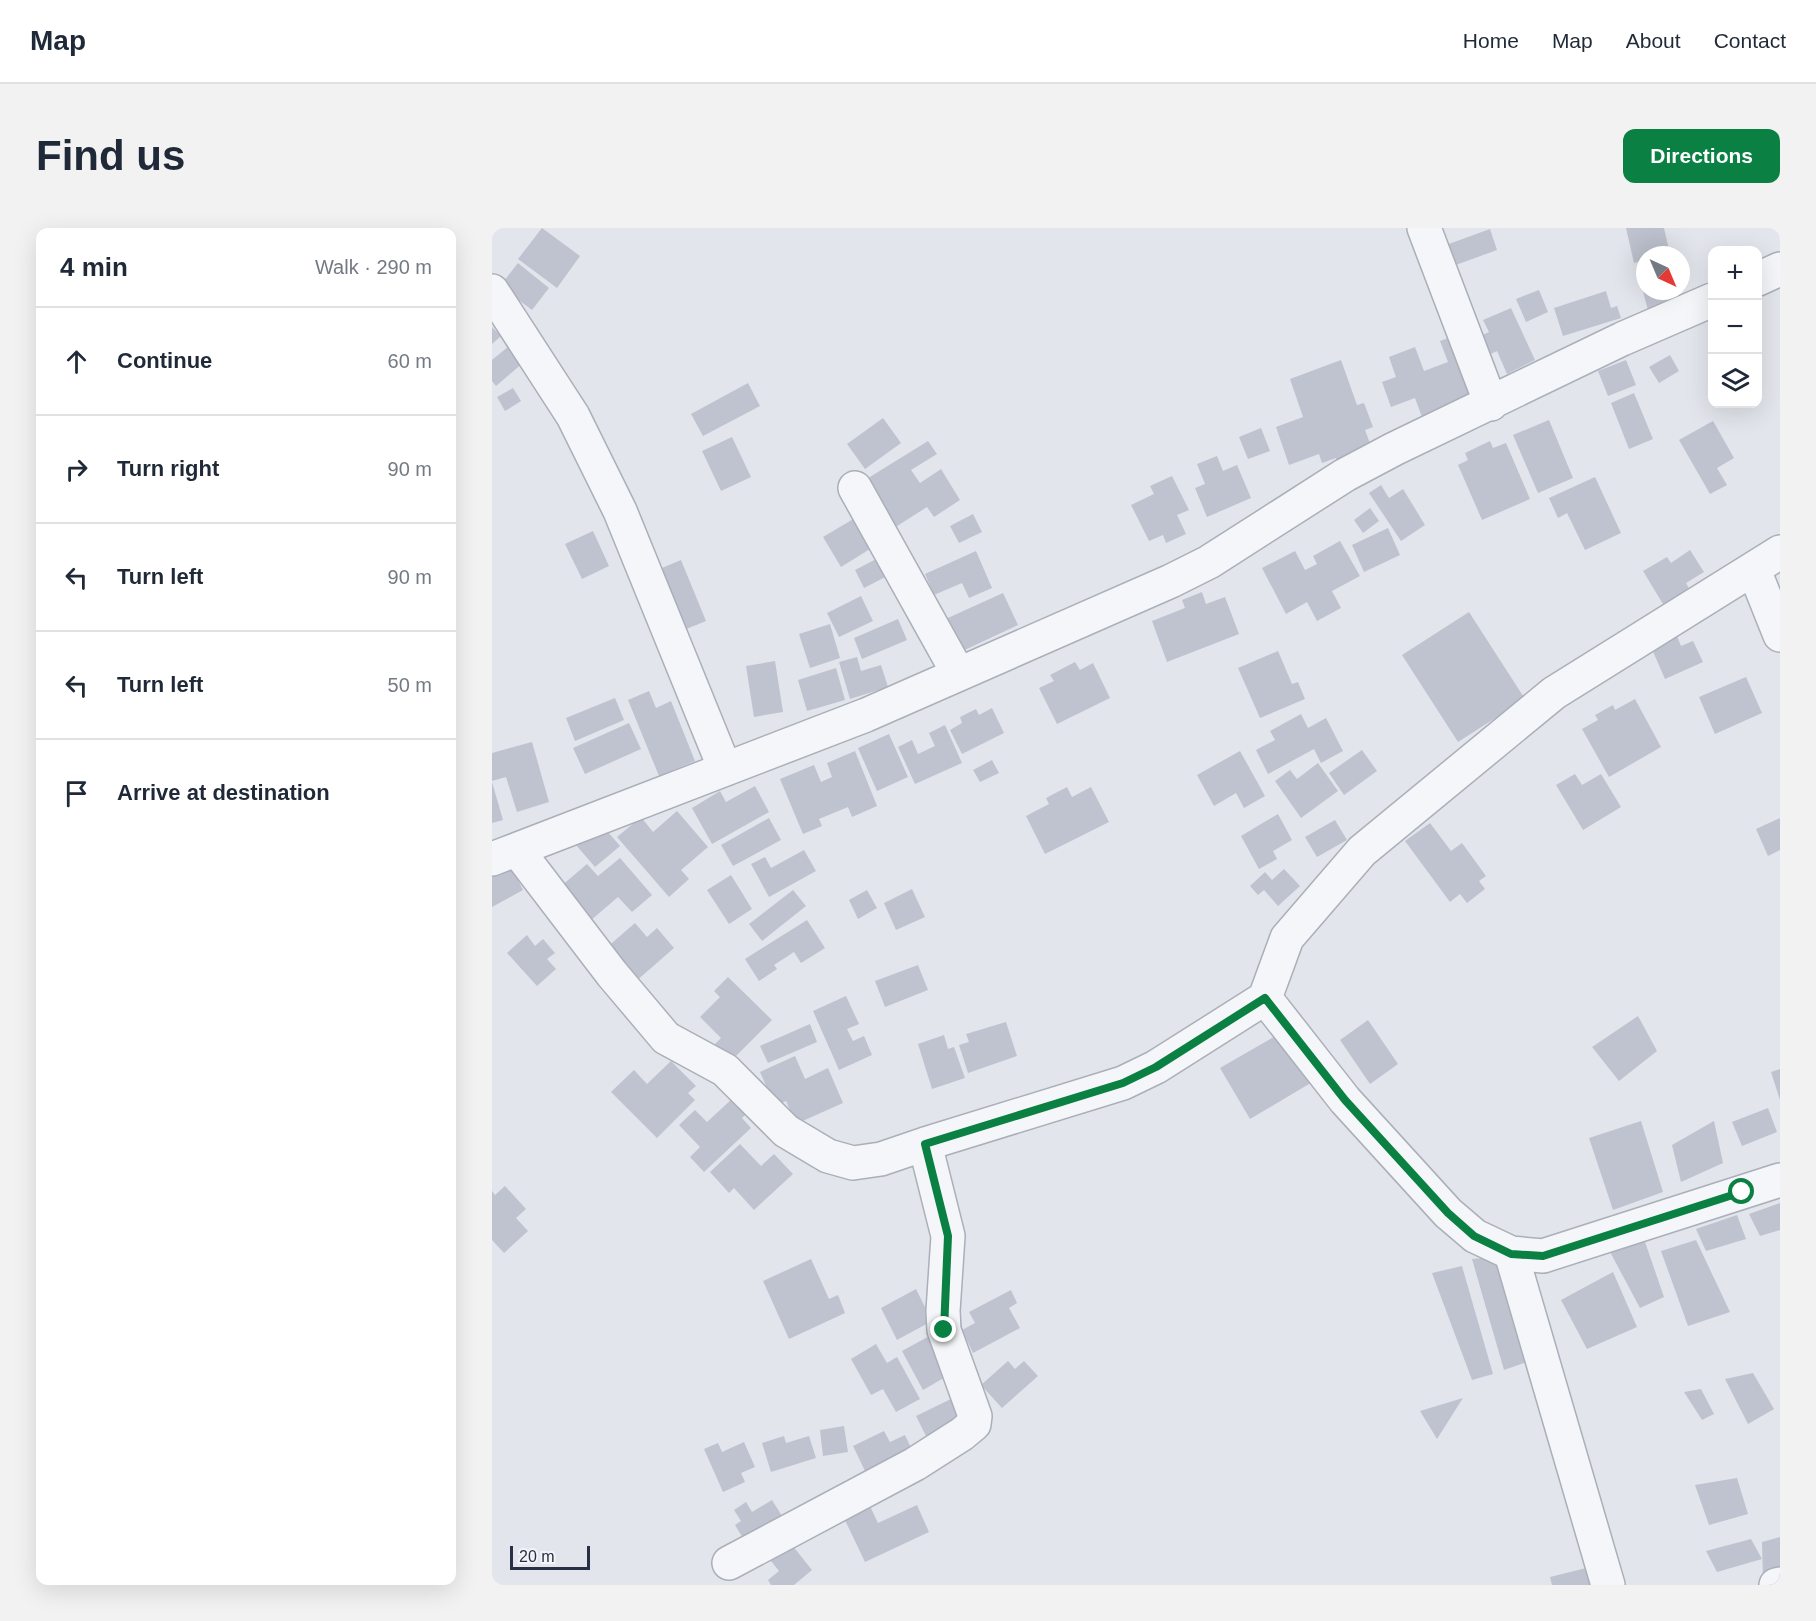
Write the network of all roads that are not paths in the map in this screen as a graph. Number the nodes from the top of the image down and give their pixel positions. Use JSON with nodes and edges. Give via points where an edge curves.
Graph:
{"nodes":[{"id":1,"x":1424,"y":228,"type":"edge"},
{"id":2,"x":1780,"y":270,"type":"edge"},
{"id":3,"x":1762,"y":277,"type":"edge"},
{"id":4,"x":492,"y":291,"type":"edge"},
{"id":5,"x":1708,"y":302,"type":"edge"},
{"id":6,"x":1491,"y":404,"type":"junction"},
{"id":7,"x":855,"y":488,"type":"dead end"},
{"id":8,"x":1767,"y":561,"type":"edge"},
{"id":9,"x":1780,"y":634,"type":"edge"},
{"id":10,"x":958,"y":673,"type":"junction"},
{"id":11,"x":725,"y":769,"type":"junction"},
{"id":12,"x":505,"y":855,"type":"edge"},
{"id":13,"x":1265,"y":998,"type":"junction"},
{"id":14,"x":925,"y":1144,"type":"junction"},
{"id":15,"x":1780,"y":1180,"type":"edge"},
{"id":16,"x":1511,"y":1254,"type":"junction"},
{"id":17,"x":729,"y":1563,"type":"dead end"},
{"id":18,"x":1608,"y":1585,"type":"edge"}],
"edges":[{"from":1,"to":6,"type":"street"},
{"from":2,"to":3,"type":"street"},
{"from":4,"to":11,"type":"street","via":[[573,416],[614,500]]},
{"from":5,"to":6,"type":"street","via":[[1622,339]]},
{"from":6,"to":10,"type":"street","via":[[1394,448],[1209,562]]},
{"from":7,"to":10,"type":"street"},
{"from":8,"to":9,"type":"street"},
{"from":8,"to":13,"type":"street","via":[[1554,693],[1362,851],[1287,938]]},
{"from":10,"to":11,"type":"street","via":[[867,715]]},
{"from":11,"to":12,"type":"street"},
{"from":12,"to":14,"type":"street","via":[[666,1038],[725,1070],[786,1131],[828,1156],[853,1163],[881,1160]]},
{"from":13,"to":14,"type":"street","via":[[1156,1067],[1123,1083]]},
{"from":13,"to":16,"type":"street","via":[[1345,1100],[1448,1213],[1474,1236]]},
{"from":14,"to":17,"type":"street","via":[[948,1236],[944,1330],[975,1416],[974,1424],[915,1464]]},
{"from":15,"to":16,"type":"street","via":[[1543,1256]]},
{"from":16,"to":18,"type":"street"}]}
